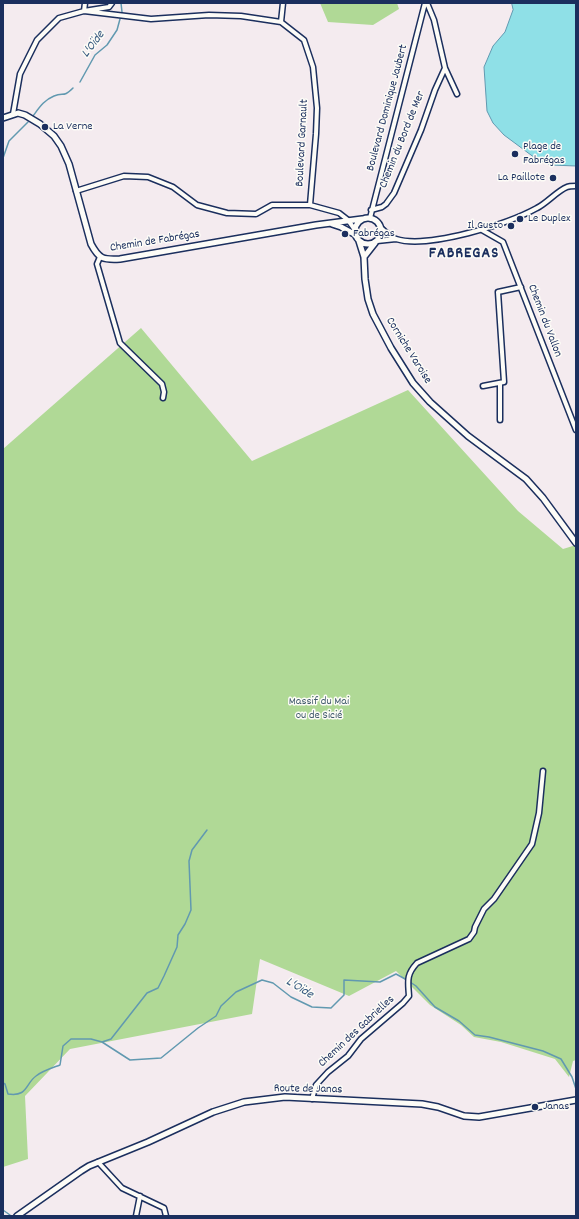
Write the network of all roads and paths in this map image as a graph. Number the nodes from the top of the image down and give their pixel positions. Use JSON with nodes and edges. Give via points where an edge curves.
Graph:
{"nodes":[{"id":1,"x":85,"y":3,"type":"edge"},
{"id":2,"x":112,"y":3,"type":"edge"},
{"id":3,"x":283,"y":3,"type":"edge"},
{"id":4,"x":426,"y":3,"type":"edge"},
{"id":5,"x":84,"y":11,"type":"junction"},
{"id":6,"x":281,"y":22,"type":"junction"},
{"id":7,"x":444,"y":68,"type":"junction"},
{"id":8,"x":457,"y":94,"type":"dead end"},
{"id":9,"x":13,"y":114,"type":"junction"},
{"id":10,"x":3,"y":118,"type":"edge"},
{"id":11,"x":576,"y":186,"type":"edge"},
{"id":12,"x":76,"y":191,"type":"junction"},
{"id":13,"x":310,"y":204,"type":"junction"},
{"id":14,"x":371,"y":210,"type":"junction"},
{"id":15,"x":370,"y":218,"type":"junction"},
{"id":16,"x":362,"y":219,"type":"junction"},
{"id":17,"x":348,"y":220,"type":"junction"},
{"id":18,"x":330,"y":223,"type":"junction"},
{"id":19,"x":382,"y":228,"type":"junction"},
{"id":20,"x":482,"y":230,"type":"junction"},
{"id":21,"x":355,"y":233,"type":"junction"},
{"id":22,"x":396,"y":238,"type":"junction"},
{"id":23,"x":359,"y":241,"type":"junction"},
{"id":24,"x":376,"y":242,"type":"junction"},
{"id":25,"x":100,"y":257,"type":"junction"},
{"id":26,"x":364,"y":258,"type":"junction"},
{"id":27,"x":521,"y":287,"type":"junction"},
{"id":28,"x":500,"y":383,"type":"junction"},
{"id":29,"x":483,"y":386,"type":"dead end"},
{"id":30,"x":163,"y":398,"type":"dead end"},
{"id":31,"x":500,"y":420,"type":"dead end"},
{"id":32,"x":576,"y":430,"type":"edge"},
{"id":33,"x":576,"y":543,"type":"edge"},
{"id":34,"x":543,"y":771,"type":"dead end"},
{"id":35,"x":312,"y":1099,"type":"junction"},
{"id":36,"x":576,"y":1100,"type":"edge"},
{"id":37,"x":98,"y":1162,"type":"junction"},
{"id":38,"x":140,"y":1196,"type":"junction"},
{"id":39,"x":17,"y":1216,"type":"edge"},
{"id":40,"x":136,"y":1216,"type":"edge"},
{"id":41,"x":166,"y":1216,"type":"edge"}],
"edges":[{"from":1,"to":5,"type":"street"},
{"from":2,"to":5,"type":"street","via":[[109,7]]},
{"from":3,"to":6,"type":"street"},
{"from":4,"to":7,"type":"street","via":[[434,20]]},
{"from":4,"to":14,"type":"street","name":"Boulevard Dominique Jaubert"},
{"from":5,"to":6,"type":"street","name":"Boulevard Garnault","via":[[151,19],[241,16]]},
{"from":5,"to":9,"type":"street","name":"Boulevard Garnault","via":[[59,18],[37,40],[20,74]]},
{"from":6,"to":13,"type":"street","name":"Boulevard Garnault","via":[[304,40],[313,67],[317,108]]},
{"from":7,"to":8,"type":"street"},
{"from":7,"to":14,"type":"street","name":"Chemin du Bord de Mer","via":[[394,193],[382,207]]},
{"from":9,"to":10,"type":"street"},
{"from":9,"to":12,"type":"street","name":"Chemin de Fabrégas","via":[[25,115],[54,136],[66,154]]},
{"from":11,"to":20,"type":"street","via":[[567,187],[528,213]]},
{"from":12,"to":13,"type":"street","via":[[124,176],[148,177],[173,187],[197,205],[227,213],[256,214],[272,206]]},
{"from":12,"to":25,"type":"street","name":"Chemin de Fabrégas","via":[[91,244]]},
{"from":13,"to":17,"type":"street","via":[[339,213]]},
{"from":14,"to":15,"type":"street","name":"Boulevard Dominique Jaubert"},
{"from":15,"to":16,"type":"street"},
{"from":15,"to":19,"type":"street","via":[[378,222]]},
{"from":16,"to":17,"type":"street","name":"Chemin de Fabrégas"},
{"from":16,"to":21,"type":"street"},
{"from":17,"to":18,"type":"street","name":"Chemin de Fabrégas"},
{"from":17,"to":21,"type":"street"},
{"from":18,"to":21,"type":"street"},
{"from":18,"to":25,"type":"street","name":"Chemin de Fabrégas","via":[[120,259],[109,260]]},
{"from":19,"to":22,"type":"street"},
{"from":19,"to":24,"type":"street"},
{"from":20,"to":22,"type":"street","via":[[421,241]]},
{"from":20,"to":27,"type":"street","name":"Chemin du Vallon","via":[[503,242]]},
{"from":21,"to":23,"type":"street"},
{"from":22,"to":24,"type":"street"},
{"from":23,"to":24,"type":"street","via":[[365,244]]},
{"from":23,"to":26,"type":"street","name":"Corniche Varoise"},
{"from":24,"to":26,"type":"street"},
{"from":25,"to":30,"type":"street","via":[[97,264],[120,343],[162,384]]},
{"from":26,"to":33,"type":"street","name":"Corniche Varoise","via":[[368,299],[391,348],[413,383],[468,436],[526,479]]},
{"from":27,"to":28,"type":"street","via":[[498,292],[504,382]]},
{"from":27,"to":32,"type":"street","name":"Chemin du Vallon"},
{"from":28,"to":29,"type":"street"},
{"from":28,"to":31,"type":"street"},
{"from":34,"to":35,"type":"street","name":"Chemin des Gabrielles","via":[[532,844],[494,899],[484,909],[474,932],[469,939],[417,963],[410,970],[408,996],[403,1003],[316,1084]]},
{"from":35,"to":36,"type":"street","name":"Route de Janas","via":[[422,1104],[464,1116],[479,1117]]},
{"from":35,"to":37,"type":"street","name":"Route de Janas","via":[[264,1099],[222,1108]]},
{"from":37,"to":38,"type":"street","via":[[122,1188]]},
{"from":37,"to":39,"type":"street","name":"Route de Janas","via":[[80,1171]]},
{"from":38,"to":40,"type":"street"},
{"from":38,"to":41,"type":"street","via":[[164,1208]]}]}
